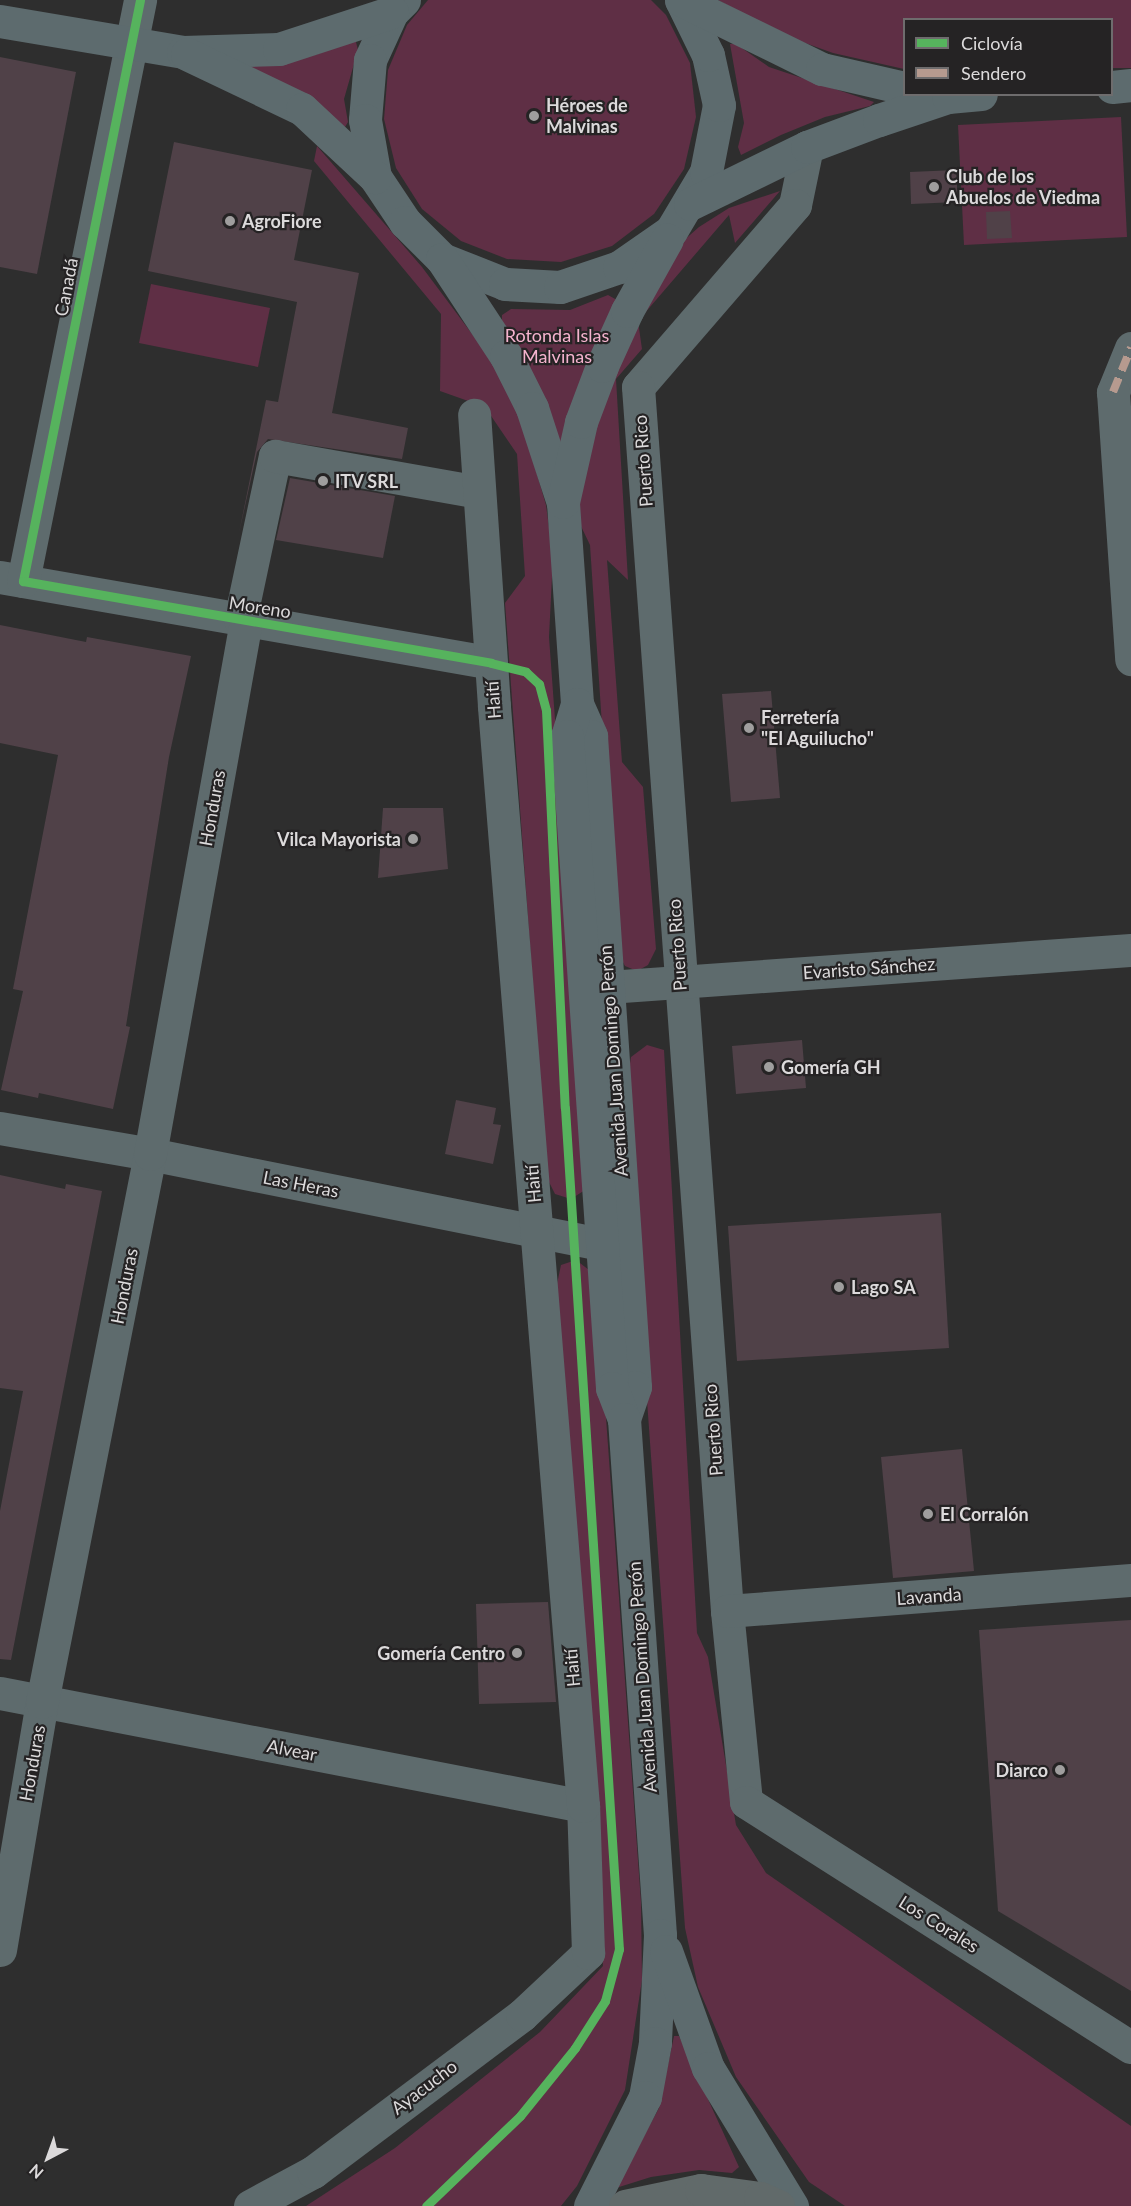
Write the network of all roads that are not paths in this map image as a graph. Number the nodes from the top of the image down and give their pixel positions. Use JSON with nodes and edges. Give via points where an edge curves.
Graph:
{"nodes":[{"id":1,"x":140,"y":0,"type":"edge"},
{"id":2,"x":681,"y":0,"type":"edge"},
{"id":3,"x":398,"y":6,"type":"edge"},
{"id":4,"x":0,"y":21,"type":"edge"},
{"id":5,"x":132,"y":44,"type":"junction"},
{"id":6,"x":183,"y":52,"type":"junction"},
{"id":7,"x":1131,"y":85,"type":"edge"},
{"id":8,"x":1113,"y":87,"type":"edge"},
{"id":9,"x":903,"y":88,"type":"edge"},
{"id":10,"x":942,"y":96,"type":"edge"},
{"id":11,"x":807,"y":147,"type":"junction"},
{"id":12,"x":375,"y":177,"type":"junction"},
{"id":13,"x":690,"y":204,"type":"junction"},
{"id":14,"x":671,"y":231,"type":"junction"},
{"id":15,"x":442,"y":259,"type":"junction"},
{"id":16,"x":1131,"y":348,"type":"edge"},
{"id":17,"x":474,"y":415,"type":"dead end"},
{"id":18,"x":479,"y":492,"type":"junction"},
{"id":19,"x":563,"y":504,"type":"junction"},
{"id":20,"x":12,"y":579,"type":"edge"},
{"id":21,"x":243,"y":621,"type":"junction"},
{"id":22,"x":1131,"y":659,"type":"edge"},
{"id":23,"x":490,"y":663,"type":"junction"},
{"id":24,"x":577,"y":705,"type":"junction"},
{"id":25,"x":1131,"y":950,"type":"edge"},
{"id":26,"x":680,"y":982,"type":"junction"},
{"id":27,"x":608,"y":987,"type":"junction"},
{"id":28,"x":0,"y":1128,"type":"edge"},
{"id":29,"x":150,"y":1154,"type":"junction"},
{"id":30,"x":537,"y":1232,"type":"junction"},
{"id":31,"x":602,"y":1244,"type":"junction"},
{"id":32,"x":624,"y":1419,"type":"junction"},
{"id":33,"x":1131,"y":1580,"type":"edge"},
{"id":34,"x":727,"y":1611,"type":"junction"},
{"id":35,"x":0,"y":1693,"type":"edge"},
{"id":36,"x":42,"y":1702,"type":"junction"},
{"id":37,"x":746,"y":1802,"type":"joint"},
{"id":38,"x":583,"y":1806,"type":"junction"},
{"id":39,"x":660,"y":1935,"type":"junction"},
{"id":40,"x":0,"y":1950,"type":"edge"},
{"id":41,"x":588,"y":1953,"type":"joint"},
{"id":42,"x":1131,"y":2047,"type":"edge"},
{"id":43,"x":250,"y":2206,"type":"edge"},
{"id":44,"x":590,"y":2206,"type":"edge"},
{"id":45,"x":626,"y":2206,"type":"edge"},
{"id":46,"x":778,"y":2206,"type":"edge"},
{"id":47,"x":792,"y":2206,"type":"edge"}],
"edges":[{"from":1,"to":5,"type":"street","name":"Canadá"},
{"from":2,"to":9,"type":"main road","via":[[822,69]]},
{"from":2,"to":13,"type":"main road","via":[[708,56],[719,105],[706,172]]},
{"from":3,"to":6,"type":"main road","via":[[279,49]]},
{"from":3,"to":12,"type":"main road","via":[[370,60],[365,120]]},
{"from":4,"to":5,"type":"main road"},
{"from":5,"to":6,"type":"main road"},
{"from":5,"to":20,"type":"street","name":"Canadá"},
{"from":6,"to":12,"type":"main road","via":[[303,109]]},
{"from":7,"to":8,"type":"main road"},
{"from":10,"to":11,"type":"main road"},
{"from":11,"to":13,"type":"main road"},
{"from":11,"to":26,"type":"street","name":"Puerto Rico","via":[[795,204],[638,387]]},
{"from":12,"to":15,"type":"main road","via":[[405,222]]},
{"from":13,"to":14,"type":"main road"},
{"from":14,"to":15,"type":"main road","via":[[619,267],[560,287],[505,284]]},
{"from":14,"to":19,"type":"main road","name":"Avenida Juan Domingo Perón","via":[[602,366],[581,422]]},
{"from":15,"to":19,"type":"main road","name":"Avenida Juan Domingo Perón","via":[[506,356],[527,398]]},
{"from":16,"to":22,"type":"street","via":[[1113,392]]},
{"from":17,"to":18,"type":"street","name":"Haití"},
{"from":18,"to":21,"type":"street","name":"Honduras","via":[[275,456]]},
{"from":18,"to":23,"type":"street","name":"Haití"},
{"from":19,"to":24,"type":"main road","name":"Avenida Juan Domingo Perón"},
{"from":20,"to":21,"type":"street","name":"Moreno"},
{"from":21,"to":23,"type":"street","name":"Moreno"},
{"from":21,"to":29,"type":"street","name":"Honduras"},
{"from":23,"to":30,"type":"street","name":"Haití"},
{"from":24,"to":27,"type":"main road","name":"Avenida Juan Domingo Perón","via":[[591,735]]},
{"from":24,"to":31,"type":"main road","name":"Avenida Juan Domingo Perón","via":[[567,736]]},
{"from":25,"to":26,"type":"street","name":"Evaristo Sánchez"},
{"from":26,"to":27,"type":"street","name":"Evaristo Sánchez"},
{"from":26,"to":34,"type":"street","name":"Puerto Rico"},
{"from":27,"to":32,"type":"main road","name":"Avenida Juan Domingo Perón","via":[[635,1388]]},
{"from":28,"to":29,"type":"street","name":"Las Heras"},
{"from":29,"to":30,"type":"street","name":"Las Heras"},
{"from":29,"to":36,"type":"street","name":"Honduras"},
{"from":30,"to":31,"type":"street","name":"Las Heras"},
{"from":30,"to":38,"type":"street","name":"Haití"},
{"from":31,"to":32,"type":"main road","name":"Avenida Juan Domingo Perón","via":[[612,1388]]},
{"from":32,"to":39,"type":"main road","name":"Avenida Juan Domingo Perón"},
{"from":33,"to":34,"type":"street","name":"Lavanda"},
{"from":34,"to":37,"type":"street","name":"Puerto Rico"},
{"from":35,"to":36,"type":"street","name":"Alvear"},
{"from":36,"to":38,"type":"street","name":"Alvear"},
{"from":36,"to":40,"type":"street","name":"Honduras"},
{"from":37,"to":42,"type":"street","name":"Los Corales"},
{"from":38,"to":41,"type":"street","name":"Haití"},
{"from":39,"to":44,"type":"main road","name":"Avenida Juan Domingo Perón","via":[[655,2043],[645,2097]]},
{"from":39,"to":47,"type":"main road","name":"Avenida Juan Domingo Perón","via":[[708,2067]]},
{"from":41,"to":43,"type":"street","name":"Ayacucho","via":[[522,2015],[313,2172]]},
{"from":45,"to":46,"type":"highway","via":[[701,2190],[760,2198]]}]}
